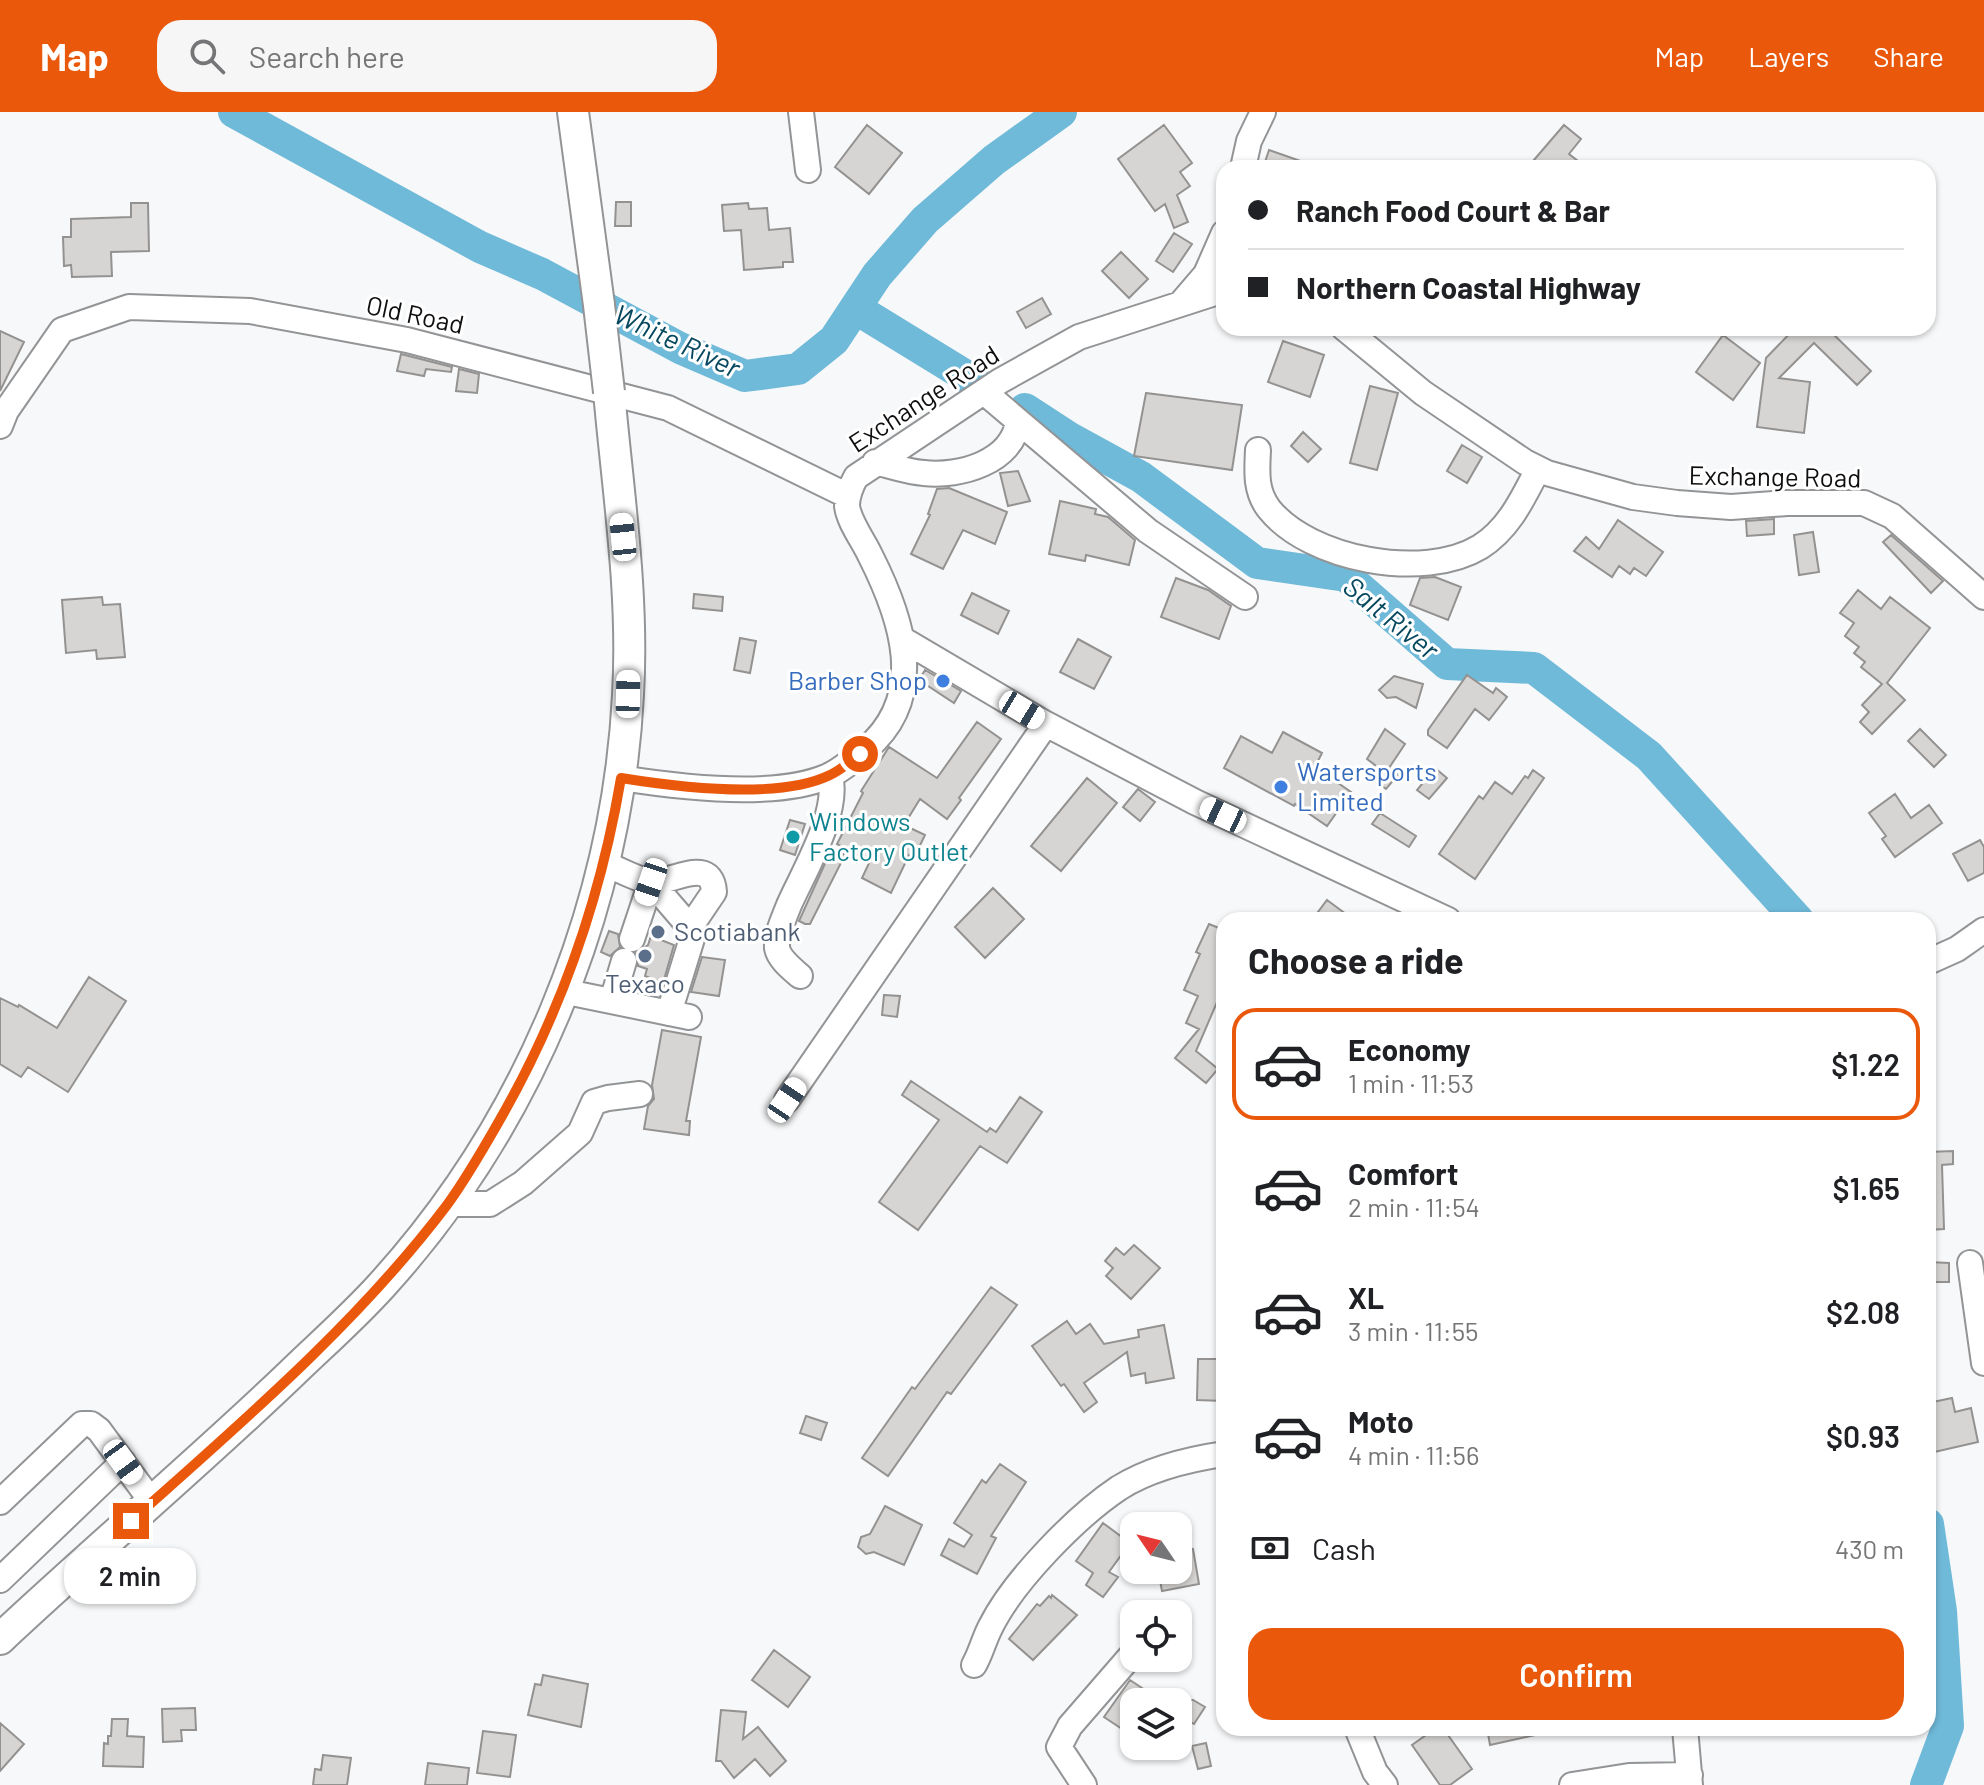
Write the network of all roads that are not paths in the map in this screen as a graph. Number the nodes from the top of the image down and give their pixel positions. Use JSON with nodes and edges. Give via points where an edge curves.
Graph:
{"nodes":[{"id":1,"x":573,"y":112,"type":"edge"},
{"id":2,"x":801,"y":112,"type":"edge"},
{"id":3,"x":1263,"y":112,"type":"edge"},
{"id":4,"x":1245,"y":160,"type":"edge"},
{"id":5,"x":808,"y":170,"type":"dead end"},
{"id":6,"x":1216,"y":251,"type":"edge"},
{"id":7,"x":1216,"y":293,"type":"edge"},
{"id":8,"x":1180,"y":304,"type":"junction"},
{"id":9,"x":1354,"y":336,"type":"edge"},
{"id":10,"x":984,"y":392,"type":"junction"},
{"id":11,"x":1018,"y":421,"type":"junction"},
{"id":12,"x":0,"y":426,"type":"edge"},
{"id":13,"x":1258,"y":450,"type":"dead end"},
{"id":14,"x":875,"y":462,"type":"junction"},
{"id":15,"x":1538,"y":469,"type":"junction"},
{"id":16,"x":848,"y":496,"type":"junction"},
{"id":17,"x":1245,"y":597,"type":"dead end"},
{"id":18,"x":1984,"y":597,"type":"edge"},
{"id":19,"x":902,"y":639,"type":"junction"},
{"id":20,"x":1046,"y":724,"type":"junction"},
{"id":21,"x":830,"y":776,"type":"junction"},
{"id":22,"x":621,"y":778,"type":"junction"},
{"id":23,"x":605,"y":864,"type":"junction"},
{"id":24,"x":651,"y":882,"type":"junction"},
{"id":25,"x":1431,"y":912,"type":"edge"},
{"id":26,"x":691,"y":926,"type":"junction"},
{"id":27,"x":1984,"y":930,"type":"edge"},
{"id":28,"x":1936,"y":958,"type":"edge"},
{"id":29,"x":800,"y":976,"type":"dead end"},
{"id":30,"x":562,"y":991,"type":"junction"},
{"id":31,"x":612,"y":1001,"type":"junction"},
{"id":32,"x":640,"y":1094,"type":"dead end"},
{"id":33,"x":787,"y":1100,"type":"dead end"},
{"id":34,"x":448,"y":1204,"type":"junction"},
{"id":35,"x":1970,"y":1263,"type":"dead end"},
{"id":36,"x":1984,"y":1363,"type":"edge"},
{"id":37,"x":1216,"y":1456,"type":"edge"},
{"id":38,"x":123,"y":1462,"type":"junction"},
{"id":39,"x":0,"y":1502,"type":"edge"},
{"id":40,"x":152,"y":1502,"type":"junction"},
{"id":41,"x":0,"y":1580,"type":"edge"},
{"id":42,"x":1,"y":1633,"type":"edge"},
{"id":43,"x":974,"y":1665,"type":"dead end"},
{"id":44,"x":1120,"y":1668,"type":"edge"},
{"id":45,"x":1360,"y":1736,"type":"edge"},
{"id":46,"x":1686,"y":1736,"type":"edge"},
{"id":47,"x":1690,"y":1780,"type":"edge"},
{"id":48,"x":1084,"y":1785,"type":"edge"},
{"id":49,"x":1385,"y":1785,"type":"edge"},
{"id":50,"x":1572,"y":1785,"type":"edge"}],
"edges":[{"from":1,"to":22,"type":"main road","bridge":true,"via":[[626,564],[628,694]]},
{"from":2,"to":5,"type":"street"},
{"from":3,"to":4,"type":"street"},
{"from":6,"to":8,"type":"street","via":[[1206,274]]},
{"from":7,"to":8,"type":"street","name":"Exchange Road"},
{"from":8,"to":10,"type":"street","name":"Exchange Road","via":[[1079,337]]},
{"from":9,"to":15,"type":"street","name":"Exchange Road","via":[[1423,393]]},
{"from":10,"to":11,"type":"street"},
{"from":10,"to":14,"type":"street","name":"Exchange Road"},
{"from":11,"to":14,"type":"street","via":[[1012,443],[966,470],[925,474]]},
{"from":11,"to":17,"type":"street","via":[[1148,531]]},
{"from":12,"to":16,"type":"street","name":"Old Road","via":[[62,330],[129,307],[250,311],[407,340],[668,408]]},
{"from":13,"to":15,"type":"street","via":[[1257,485],[1268,508],[1291,529],[1354,558],[1387,563],[1444,560],[1479,548],[1503,529]]},
{"from":14,"to":16,"type":"street","name":"Exchange Road","via":[[856,477]]},
{"from":15,"to":18,"type":"street","name":"Exchange Road","via":[[1633,497],[1677,503],[1864,503],[1892,516]]},
{"from":16,"to":19,"type":"street","via":[[849,513],[889,594]]},
{"from":19,"to":20,"type":"street"},
{"from":19,"to":21,"type":"street","via":[[905,662],[892,720],[882,736]]},
{"from":20,"to":25,"type":"street","via":[[1195,802]]},
{"from":20,"to":33,"type":"street"},
{"from":21,"to":22,"type":"street","via":[[754,789]]},
{"from":21,"to":29,"type":"street","via":[[830,810],[777,944],[781,957]]},
{"from":22,"to":23,"type":"main road"},
{"from":23,"to":24,"type":"street"},
{"from":23,"to":30,"type":"main road"},
{"from":24,"to":26,"type":"street"},
{"from":24,"to":26,"type":"street","via":[[688,872],[709,877],[714,892]]},
{"from":24,"to":31,"type":"street"},
{"from":26,"to":31,"type":"street","via":[[679,1015]]},
{"from":27,"to":28,"type":"street"},
{"from":30,"to":31,"type":"street"},
{"from":30,"to":34,"type":"main road","via":[[530,1066]]},
{"from":32,"to":34,"type":"street","via":[[594,1102],[580,1133],[563,1150],[490,1204]]},
{"from":34,"to":40,"type":"main road","via":[[381,1285]]},
{"from":35,"to":36,"type":"street"},
{"from":37,"to":43,"type":"street","via":[[1160,1469],[1121,1486],[1089,1511],[1018,1586],[991,1626]]},
{"from":38,"to":39,"type":"street","via":[[99,1430],[82,1424]]},
{"from":38,"to":40,"type":"street"},
{"from":38,"to":41,"type":"street"},
{"from":40,"to":42,"type":"main road"},
{"from":44,"to":48,"type":"street","via":[[1070,1726],[1059,1747]]},
{"from":45,"to":49,"type":"street"},
{"from":46,"to":47,"type":"street"},
{"from":47,"to":50,"type":"street","via":[[1629,1776]]}]}
